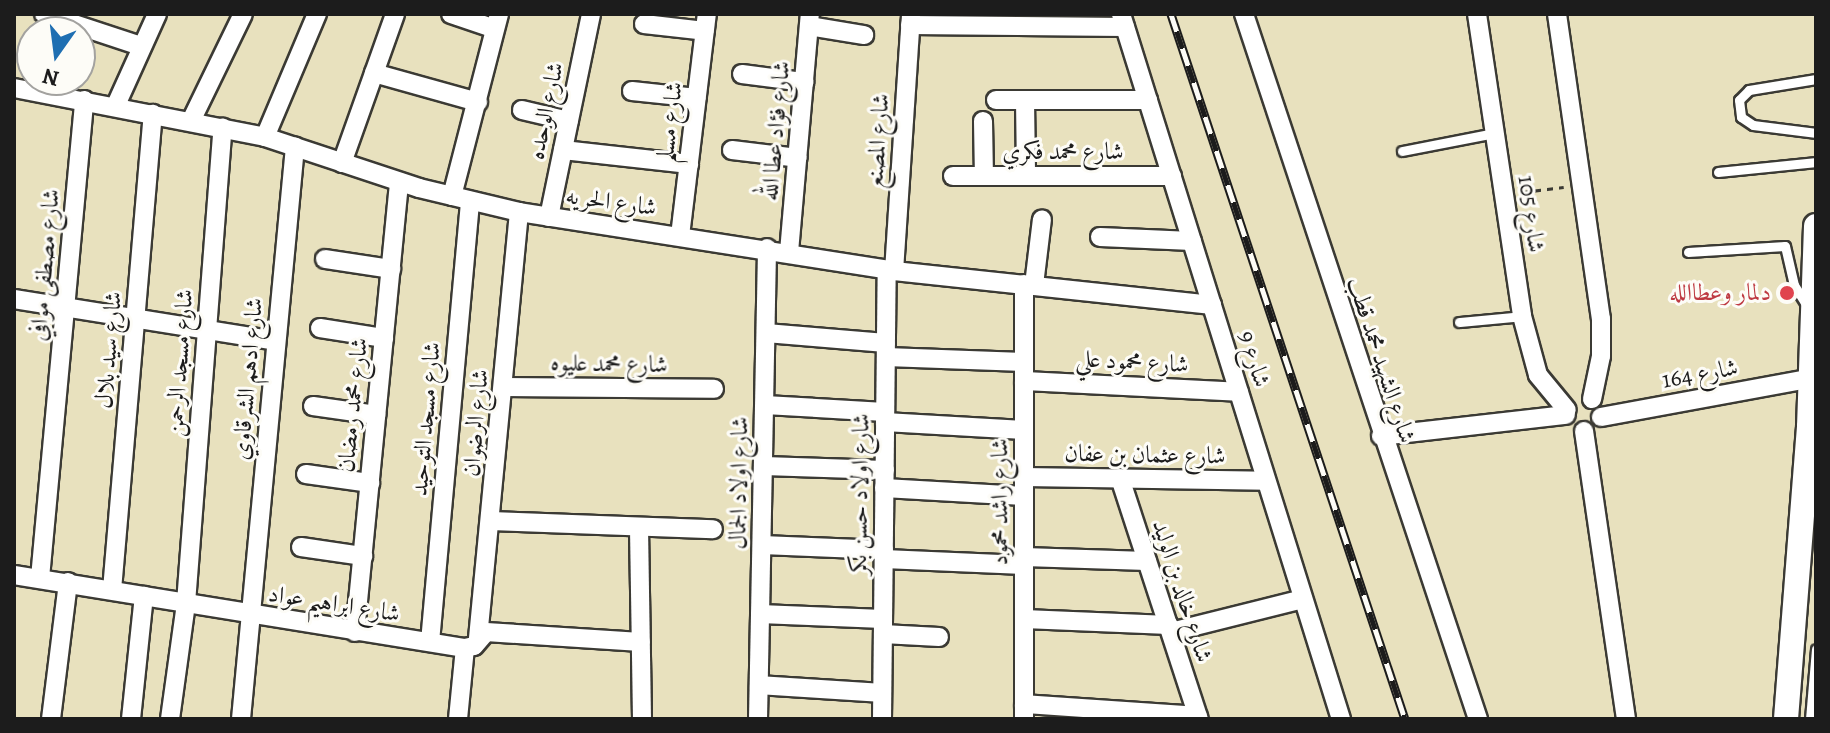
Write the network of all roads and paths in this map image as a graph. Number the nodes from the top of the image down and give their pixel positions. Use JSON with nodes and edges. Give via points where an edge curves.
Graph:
{"nodes":[{"id":1,"x":44,"y":14,"type":"edge"},
{"id":2,"x":157,"y":14,"type":"edge"},
{"id":3,"x":243,"y":14,"type":"edge"},
{"id":4,"x":317,"y":14,"type":"edge"},
{"id":5,"x":395,"y":14,"type":"edge"},
{"id":6,"x":451,"y":14,"type":"edge"},
{"id":7,"x":591,"y":14,"type":"edge"},
{"id":8,"x":1244,"y":14,"type":"edge"},
{"id":9,"x":1477,"y":14,"type":"edge"},
{"id":10,"x":1557,"y":14,"type":"edge"},
{"id":11,"x":810,"y":20,"type":"edge"},
{"id":12,"x":910,"y":20,"type":"edge"},
{"id":13,"x":1123,"y":20,"type":"edge"},
{"id":14,"x":497,"y":22,"type":"edge"},
{"id":15,"x":706,"y":22,"type":"edge"},
{"id":16,"x":644,"y":24,"type":"dead end"},
{"id":17,"x":864,"y":35,"type":"dead end"},
{"id":18,"x":141,"y":46,"type":"junction"},
{"id":19,"x":374,"y":73,"type":"junction"},
{"id":20,"x":742,"y":74,"type":"dead end"},
{"id":21,"x":1816,"y":79,"type":"edge"},
{"id":22,"x":804,"y":82,"type":"junction"},
{"id":23,"x":14,"y":88,"type":"edge"},
{"id":24,"x":632,"y":91,"type":"dead end"},
{"id":25,"x":697,"y":98,"type":"junction"},
{"id":26,"x":84,"y":100,"type":"junction"},
{"id":27,"x":996,"y":100,"type":"dead end"},
{"id":28,"x":1025,"y":100,"type":"junction"},
{"id":29,"x":1148,"y":100,"type":"junction"},
{"id":30,"x":478,"y":102,"type":"junction"},
{"id":31,"x":116,"y":105,"type":"junction"},
{"id":32,"x":522,"y":110,"type":"dead end"},
{"id":33,"x":153,"y":114,"type":"junction"},
{"id":34,"x":191,"y":121,"type":"junction"},
{"id":35,"x":569,"y":121,"type":"junction"},
{"id":36,"x":983,"y":121,"type":"dead end"},
{"id":37,"x":223,"y":127,"type":"junction"},
{"id":38,"x":1495,"y":133,"type":"junction"},
{"id":39,"x":1816,"y":133,"type":"edge"},
{"id":40,"x":265,"y":137,"type":"junction"},
{"id":41,"x":295,"y":147,"type":"junction"},
{"id":42,"x":563,"y":150,"type":"junction"},
{"id":43,"x":732,"y":150,"type":"dead end"},
{"id":44,"x":1402,"y":151,"type":"dead end"},
{"id":45,"x":798,"y":158,"type":"junction"},
{"id":46,"x":1816,"y":162,"type":"edge"},
{"id":47,"x":342,"y":163,"type":"junction"},
{"id":48,"x":689,"y":164,"type":"junction"},
{"id":49,"x":1718,"y":172,"type":"dead end"},
{"id":50,"x":953,"y":176,"type":"dead end"},
{"id":51,"x":984,"y":176,"type":"junction"},
{"id":52,"x":1026,"y":176,"type":"junction"},
{"id":53,"x":1172,"y":176,"type":"junction"},
{"id":54,"x":399,"y":182,"type":"junction"},
{"id":55,"x":1582,"y":185,"type":"junction"},
{"id":56,"x":1504,"y":194,"type":"junction"},
{"id":57,"x":461,"y":199,"type":"junction"},
{"id":58,"x":519,"y":212,"type":"junction"},
{"id":59,"x":549,"y":217,"type":"junction"},
{"id":60,"x":1042,"y":219,"type":"dead end"},
{"id":61,"x":1816,"y":226,"type":"edge"},
{"id":62,"x":680,"y":236,"type":"junction"},
{"id":63,"x":1100,"y":237,"type":"dead end"},
{"id":64,"x":1192,"y":241,"type":"junction"},
{"id":65,"x":767,"y":248,"type":"junction"},
{"id":66,"x":789,"y":252,"type":"junction"},
{"id":67,"x":1688,"y":252,"type":"dead end"},
{"id":68,"x":325,"y":259,"type":"dead end"},
{"id":69,"x":391,"y":269,"type":"junction"},
{"id":70,"x":890,"y":271,"type":"junction"},
{"id":71,"x":1029,"y":285,"type":"junction"},
{"id":72,"x":14,"y":299,"type":"edge"},
{"id":73,"x":65,"y":305,"type":"junction"},
{"id":74,"x":1212,"y":305,"type":"junction"},
{"id":75,"x":1812,"y":312,"type":"junction"},
{"id":76,"x":1522,"y":316,"type":"junction"},
{"id":77,"x":135,"y":321,"type":"junction"},
{"id":78,"x":1459,"y":322,"type":"dead end"},
{"id":79,"x":207,"y":327,"type":"junction"},
{"id":80,"x":320,"y":328,"type":"dead end"},
{"id":81,"x":766,"y":333,"type":"junction"},
{"id":82,"x":384,"y":338,"type":"junction"},
{"id":83,"x":276,"y":341,"type":"junction"},
{"id":84,"x":886,"y":350,"type":"junction"},
{"id":85,"x":1024,"y":372,"type":"junction"},
{"id":86,"x":1808,"y":379,"type":"junction"},
{"id":87,"x":503,"y":387,"type":"junction"},
{"id":88,"x":714,"y":389,"type":"dead end"},
{"id":89,"x":1239,"y":392,"type":"junction"},
{"id":90,"x":1592,"y":399,"type":"junction"},
{"id":91,"x":765,"y":405,"type":"junction"},
{"id":92,"x":313,"y":406,"type":"dead end"},
{"id":93,"x":1566,"y":413,"type":"junction"},
{"id":94,"x":376,"y":415,"type":"junction"},
{"id":95,"x":885,"y":417,"type":"junction"},
{"id":96,"x":1601,"y":417,"type":"junction"},
{"id":97,"x":1813,"y":421,"type":"edge"},
{"id":98,"x":1024,"y":430,"type":"junction"},
{"id":99,"x":1584,"y":431,"type":"junction"},
{"id":100,"x":1381,"y":436,"type":"junction"},
{"id":101,"x":764,"y":466,"type":"junction"},
{"id":102,"x":306,"y":474,"type":"dead end"},
{"id":103,"x":1120,"y":478,"type":"junction"},
{"id":104,"x":884,"y":479,"type":"junction"},
{"id":105,"x":1266,"y":481,"type":"junction"},
{"id":106,"x":370,"y":483,"type":"junction"},
{"id":107,"x":1024,"y":486,"type":"junction"},
{"id":108,"x":491,"y":521,"type":"junction"},
{"id":109,"x":639,"y":528,"type":"junction"},
{"id":110,"x":713,"y":529,"type":"dead end"},
{"id":111,"x":762,"y":545,"type":"junction"},
{"id":112,"x":301,"y":547,"type":"dead end"},
{"id":113,"x":884,"y":554,"type":"junction"},
{"id":114,"x":363,"y":556,"type":"junction"},
{"id":115,"x":1024,"y":561,"type":"junction"},
{"id":116,"x":1147,"y":561,"type":"junction"},
{"id":117,"x":14,"y":575,"type":"edge"},
{"id":118,"x":40,"y":578,"type":"junction"},
{"id":119,"x":68,"y":582,"type":"junction"},
{"id":120,"x":112,"y":590,"type":"junction"},
{"id":121,"x":144,"y":596,"type":"junction"},
{"id":122,"x":1303,"y":599,"type":"junction"},
{"id":123,"x":186,"y":603,"type":"junction"},
{"id":124,"x":760,"y":614,"type":"junction"},
{"id":125,"x":250,"y":615,"type":"junction"},
{"id":126,"x":1024,"y":619,"type":"junction"},
{"id":127,"x":883,"y":627,"type":"junction"},
{"id":128,"x":1170,"y":628,"type":"junction"},
{"id":129,"x":355,"y":632,"type":"junction"},
{"id":130,"x":939,"y":637,"type":"dead end"},
{"id":131,"x":430,"y":642,"type":"junction"},
{"id":132,"x":641,"y":642,"type":"junction"},
{"id":133,"x":471,"y":643,"type":"junction"},
{"id":134,"x":1816,"y":649,"type":"edge"},
{"id":135,"x":759,"y":685,"type":"junction"},
{"id":136,"x":882,"y":693,"type":"junction"},
{"id":137,"x":1024,"y":711,"type":"edge"},
{"id":138,"x":1199,"y":717,"type":"edge"},
{"id":139,"x":51,"y":719,"type":"edge"},
{"id":140,"x":131,"y":719,"type":"edge"},
{"id":141,"x":170,"y":719,"type":"edge"},
{"id":142,"x":241,"y":719,"type":"edge"},
{"id":143,"x":458,"y":719,"type":"edge"},
{"id":144,"x":642,"y":719,"type":"edge"},
{"id":145,"x":758,"y":719,"type":"edge"},
{"id":146,"x":882,"y":719,"type":"edge"},
{"id":147,"x":1341,"y":719,"type":"edge"},
{"id":148,"x":1478,"y":719,"type":"edge"},
{"id":149,"x":1626,"y":719,"type":"edge"},
{"id":150,"x":1786,"y":719,"type":"edge"},
{"id":151,"x":1810,"y":719,"type":"edge"}],
"edges":[{"from":1,"to":18,"type":"street"},
{"from":2,"to":18,"type":"street"},
{"from":3,"to":34,"type":"street"},
{"from":4,"to":40,"type":"street"},
{"from":5,"to":19,"type":"street"},
{"from":6,"to":14,"type":"street"},
{"from":7,"to":35,"type":"street","name":"شارع الوحده"},
{"from":8,"to":100,"type":"street","name":"شارع الشهيد محمد قطب"},
{"from":9,"to":38,"type":"street","name":"شارع 105"},
{"from":10,"to":55,"type":"street"},
{"from":11,"to":17,"type":"street"},
{"from":11,"to":22,"type":"street","name":"شارع فؤاد عطا الله"},
{"from":12,"to":13,"type":"street"},
{"from":12,"to":70,"type":"street","name":"شارع المصنع"},
{"from":13,"to":29,"type":"street","name":"شارع 9"},
{"from":14,"to":30,"type":"street","name":"شارع مسجد التوحيد"},
{"from":15,"to":16,"type":"street"},
{"from":15,"to":25,"type":"street","name":"شارع مسلم"},
{"from":18,"to":31,"type":"street"},
{"from":19,"to":30,"type":"street"},
{"from":19,"to":47,"type":"street"},
{"from":20,"to":22,"type":"street"},
{"from":21,"to":39,"type":"lane","via":[[1749,90],[1739,100],[1741,117],[1753,125]]},
{"from":22,"to":45,"type":"street","name":"شارع فؤاد عطا الله"},
{"from":23,"to":26,"type":"street","name":"شارع الحريه"},
{"from":24,"to":25,"type":"street"},
{"from":25,"to":48,"type":"street","name":"شارع مسلم"},
{"from":26,"to":31,"type":"street","name":"شارع الحريه"},
{"from":26,"to":73,"type":"street","name":"شارع مصطفى موافي"},
{"from":27,"to":28,"type":"street"},
{"from":28,"to":29,"type":"street"},
{"from":28,"to":52,"type":"street"},
{"from":29,"to":53,"type":"street","name":"شارع 9"},
{"from":30,"to":57,"type":"street","name":"شارع مسجد التوحيد"},
{"from":31,"to":33,"type":"street","name":"شارع الحريه"},
{"from":32,"to":35,"type":"street"},
{"from":33,"to":34,"type":"street","name":"شارع الحريه"},
{"from":33,"to":77,"type":"street","name":"شارع سيد بلال"},
{"from":34,"to":37,"type":"street","name":"شارع الحريه"},
{"from":35,"to":42,"type":"street","name":"شارع الوحده"},
{"from":36,"to":51,"type":"street"},
{"from":37,"to":40,"type":"street","name":"شارع الحريه"},
{"from":37,"to":79,"type":"street","name":"شارع مسجد الرحمن"},
{"from":38,"to":44,"type":"lane"},
{"from":38,"to":56,"type":"street","name":"شارع 105"},
{"from":40,"to":41,"type":"street","name":"شارع الحريه"},
{"from":41,"to":47,"type":"street","name":"شارع الحريه"},
{"from":41,"to":83,"type":"street","name":"شارع ادهم الشرقاوي"},
{"from":42,"to":48,"type":"street"},
{"from":42,"to":59,"type":"street","name":"شارع الوحده"},
{"from":43,"to":45,"type":"street"},
{"from":45,"to":66,"type":"street","name":"شارع فؤاد عطا الله"},
{"from":46,"to":49,"type":"lane"},
{"from":47,"to":54,"type":"street","name":"شارع الحريه"},
{"from":48,"to":62,"type":"street","name":"شارع مسلم"},
{"from":50,"to":51,"type":"street","name":"شارع محمد فكري"},
{"from":51,"to":52,"type":"street","name":"شارع محمد فكري"},
{"from":52,"to":53,"type":"street","name":"شارع محمد فكري"},
{"from":53,"to":64,"type":"street","name":"شارع 9"},
{"from":54,"to":57,"type":"street","name":"شارع الحريه"},
{"from":54,"to":69,"type":"street","name":"شارع محمد رمضان"},
{"from":55,"to":56,"type":"path"},
{"from":55,"to":90,"type":"street","via":[[1602,337]]},
{"from":56,"to":76,"type":"street","name":"شارع 105"},
{"from":57,"to":58,"type":"street","name":"شارع الحريه"},
{"from":57,"to":131,"type":"street","name":"شارع مسجد التوحيد"},
{"from":58,"to":59,"type":"street","name":"شارع الحريه"},
{"from":58,"to":87,"type":"street","name":"شارع الرضوان"},
{"from":59,"to":62,"type":"street","name":"شارع الحريه"},
{"from":60,"to":71,"type":"street","name":"شارع راشد محمود"},
{"from":61,"to":75,"type":"main road"},
{"from":62,"to":65,"type":"street","name":"شارع الحريه"},
{"from":63,"to":64,"type":"street"},
{"from":64,"to":74,"type":"street","name":"شارع 9"},
{"from":65,"to":66,"type":"street","name":"شارع الحريه"},
{"from":65,"to":81,"type":"street","name":"شارع اولاد الجمال"},
{"from":66,"to":70,"type":"street","name":"شارع الحريه"},
{"from":67,"to":75,"type":"lane","via":[[1785,246],[1794,285]]},
{"from":68,"to":69,"type":"street"},
{"from":69,"to":82,"type":"street","name":"شارع محمد رمضان"},
{"from":70,"to":71,"type":"street","name":"شارع الحريه"},
{"from":70,"to":84,"type":"street","name":"شارع اولاد حسن بكر"},
{"from":71,"to":74,"type":"street","name":"شارع الحريه"},
{"from":71,"to":85,"type":"street","name":"شارع راشد محمود"},
{"from":72,"to":73,"type":"street"},
{"from":73,"to":77,"type":"street"},
{"from":73,"to":118,"type":"street","name":"شارع مصطفى موافي"},
{"from":74,"to":89,"type":"street","name":"شارع 9"},
{"from":75,"to":86,"type":"main road"},
{"from":76,"to":78,"type":"lane"},
{"from":76,"to":93,"type":"street","name":"شارع 105","via":[[1538,375]]},
{"from":77,"to":79,"type":"street"},
{"from":77,"to":120,"type":"street","name":"شارع سيد بلال"},
{"from":79,"to":83,"type":"street"},
{"from":79,"to":123,"type":"street","name":"شارع مسجد الرحمن"},
{"from":80,"to":82,"type":"street"},
{"from":81,"to":84,"type":"street","name":"شارع محمود علي"},
{"from":81,"to":91,"type":"street","name":"شارع اولاد الجمال"},
{"from":82,"to":94,"type":"street","name":"شارع محمد رمضان"},
{"from":83,"to":125,"type":"street","name":"شارع ادهم الشرقاوي"},
{"from":84,"to":85,"type":"street","name":"شارع محمود علي"},
{"from":84,"to":95,"type":"street","name":"شارع اولاد حسن بكر"},
{"from":85,"to":89,"type":"street","name":"شارع محمود علي"},
{"from":85,"to":98,"type":"street","name":"شارع راشد محمود"},
{"from":86,"to":96,"type":"street","name":"شارع 164"},
{"from":86,"to":97,"type":"main road"},
{"from":87,"to":88,"type":"street","name":"شارع محمد عليوه"},
{"from":87,"to":108,"type":"street","name":"شارع الرضوان"},
{"from":89,"to":105,"type":"street","name":"شارع 9"},
{"from":90,"to":93,"type":"street","via":[[1576,398]]},
{"from":90,"to":96,"type":"street"},
{"from":91,"to":95,"type":"street"},
{"from":91,"to":101,"type":"street","name":"شارع اولاد الجمال"},
{"from":92,"to":94,"type":"street"},
{"from":93,"to":99,"type":"street","via":[[1574,428]]},
{"from":93,"to":100,"type":"street"},
{"from":94,"to":106,"type":"street","name":"شارع محمد رمضان"},
{"from":95,"to":98,"type":"street"},
{"from":95,"to":104,"type":"street","name":"شارع اولاد حسن بكر"},
{"from":96,"to":99,"type":"street"},
{"from":97,"to":150,"type":"main road"},
{"from":98,"to":107,"type":"street","name":"شارع راشد محمود"},
{"from":99,"to":149,"type":"street"},
{"from":100,"to":148,"type":"street","name":"شارع الشهيد محمد قطب"},
{"from":101,"to":104,"type":"street","name":"شارع عثمان بن عفان"},
{"from":101,"to":111,"type":"street","name":"شارع اولاد الجمال"},
{"from":102,"to":106,"type":"street"},
{"from":103,"to":105,"type":"street","name":"شارع عثمان بن عفان"},
{"from":103,"to":107,"type":"street","name":"شارع عثمان بن عفان"},
{"from":103,"to":116,"type":"street","name":"شارع خالد بن الوليد"},
{"from":104,"to":107,"type":"street","name":"شارع عثمان بن عفان"},
{"from":104,"to":113,"type":"street","name":"شارع اولاد حسن بكر"},
{"from":105,"to":122,"type":"street","name":"شارع 9"},
{"from":106,"to":114,"type":"street","name":"شارع محمد رمضان"},
{"from":107,"to":115,"type":"street","name":"شارع راشد محمود"},
{"from":108,"to":109,"type":"street"},
{"from":108,"to":133,"type":"street","name":"شارع الرضوان"},
{"from":109,"to":110,"type":"street"},
{"from":109,"to":132,"type":"street"},
{"from":111,"to":113,"type":"street"},
{"from":111,"to":124,"type":"street","name":"شارع اولاد الجمال"},
{"from":112,"to":114,"type":"street"},
{"from":113,"to":115,"type":"street"},
{"from":113,"to":127,"type":"street","name":"شارع اولاد حسن بكر"},
{"from":114,"to":129,"type":"street","name":"شارع محمد رمضان"},
{"from":115,"to":116,"type":"street"},
{"from":115,"to":126,"type":"street","name":"شارع راشد محمود"},
{"from":116,"to":128,"type":"street","name":"شارع خالد بن الوليد"},
{"from":117,"to":118,"type":"street","name":"شارع ابراهيم عواد"},
{"from":118,"to":119,"type":"street","name":"شارع ابراهيم عواد"},
{"from":119,"to":120,"type":"street","name":"شارع ابراهيم عواد"},
{"from":119,"to":139,"type":"street"},
{"from":120,"to":121,"type":"street","name":"شارع ابراهيم عواد"},
{"from":121,"to":123,"type":"street","name":"شارع ابراهيم عواد"},
{"from":121,"to":140,"type":"street"},
{"from":122,"to":128,"type":"street"},
{"from":122,"to":147,"type":"street","name":"شارع 9"},
{"from":123,"to":125,"type":"street","name":"شارع ابراهيم عواد"},
{"from":123,"to":141,"type":"street","name":"شارع مسجد الرحمن"},
{"from":124,"to":127,"type":"street"},
{"from":124,"to":135,"type":"street","name":"شارع اولاد الجمال"},
{"from":125,"to":129,"type":"street","name":"شارع ابراهيم عواد"},
{"from":125,"to":142,"type":"street","name":"شارع ادهم الشرقاوي"},
{"from":126,"to":128,"type":"street"},
{"from":126,"to":137,"type":"street","name":"شارع راشد محمود"},
{"from":127,"to":130,"type":"street"},
{"from":127,"to":136,"type":"street","name":"شارع اولاد حسن بكر"},
{"from":128,"to":138,"type":"street","name":"شارع خالد بن الوليد"},
{"from":129,"to":131,"type":"street","name":"شارع ابراهيم عواد"},
{"from":131,"to":133,"type":"street","name":"شارع ابراهيم عواد"},
{"from":132,"to":133,"type":"street","name":"شارع ابراهيم عواد","via":[[486,632]]},
{"from":132,"to":144,"type":"street"},
{"from":133,"to":143,"type":"street","name":"شارع الرضوان"},
{"from":134,"to":151,"type":"lane"},
{"from":135,"to":136,"type":"street"},
{"from":135,"to":145,"type":"street","name":"شارع اولاد الجمال"},
{"from":136,"to":146,"type":"street","name":"شارع اولاد حسن بكر"},
{"from":137,"to":138,"type":"street"}]}
